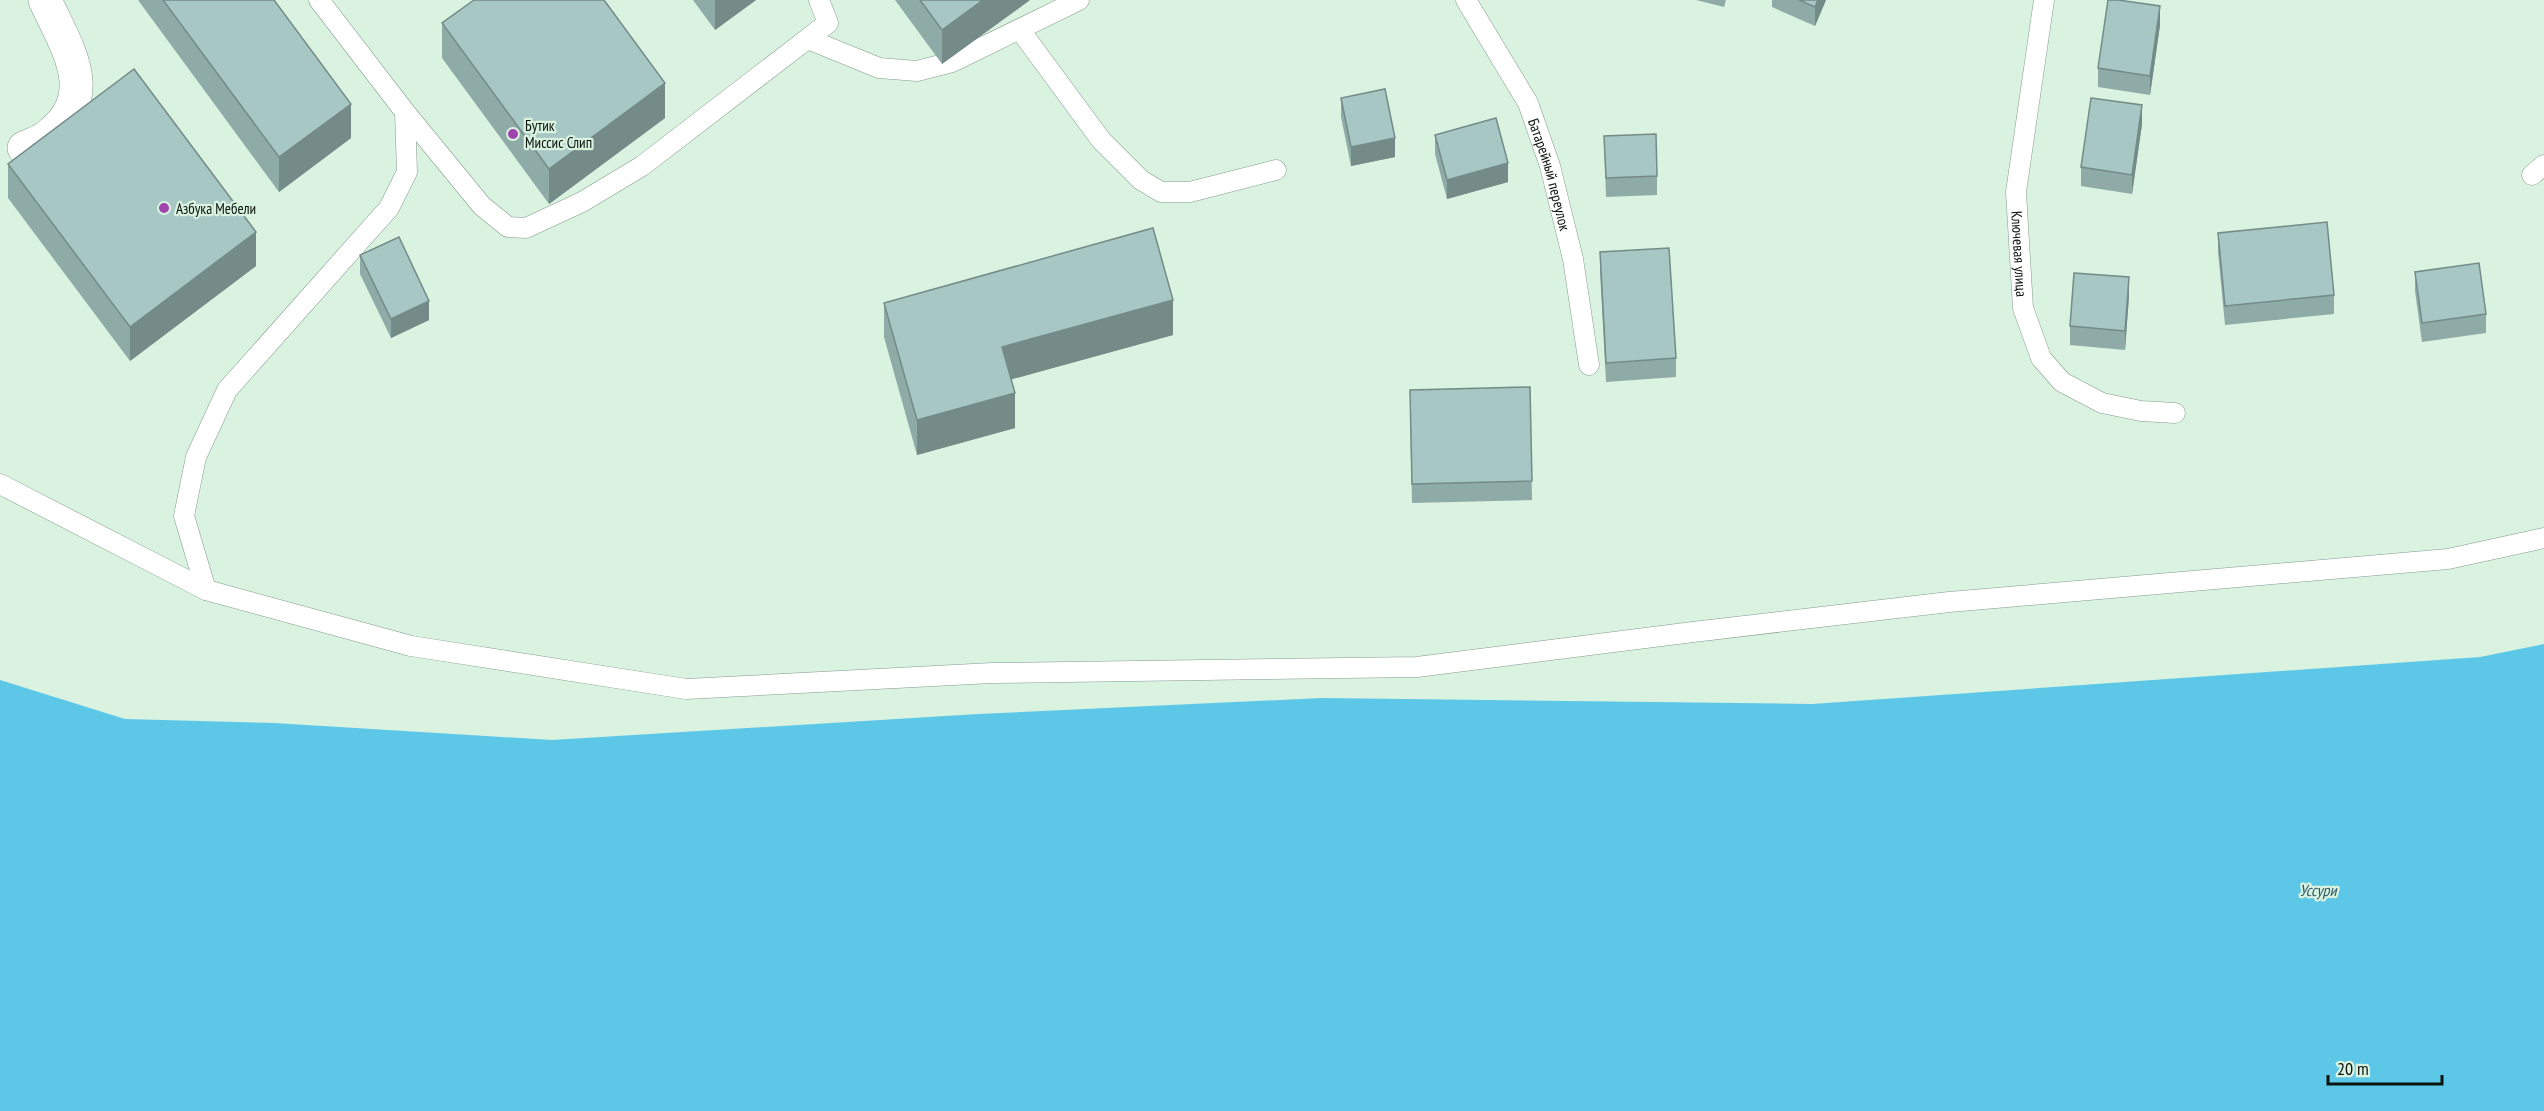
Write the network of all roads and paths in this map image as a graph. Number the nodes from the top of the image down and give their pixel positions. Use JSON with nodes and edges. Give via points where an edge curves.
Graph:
{"nodes":[{"id":1,"x":45,"y":0,"type":"edge"},
{"id":2,"x":319,"y":0,"type":"edge"},
{"id":3,"x":819,"y":0,"type":"edge"},
{"id":4,"x":1079,"y":0,"type":"edge"},
{"id":5,"x":1466,"y":0,"type":"edge"},
{"id":6,"x":2044,"y":0,"type":"edge"},
{"id":7,"x":1020,"y":30,"type":"junction"},
{"id":8,"x":808,"y":39,"type":"junction"},
{"id":9,"x":405,"y":112,"type":"junction"},
{"id":10,"x":24,"y":148,"type":"dead end"},
{"id":11,"x":1276,"y":170,"type":"dead end"},
{"id":12,"x":1589,"y":366,"type":"dead end"},
{"id":13,"x":2175,"y":412,"type":"dead end"},
{"id":14,"x":0,"y":484,"type":"edge"},
{"id":15,"x":2544,"y":538,"type":"edge"},
{"id":16,"x":206,"y":590,"type":"junction"}],
"edges":[{"from":1,"to":10,"type":"street","via":[[74,65],[78,90],[68,115],[49,136]]},
{"from":2,"to":9,"type":"lane"},
{"from":3,"to":8,"type":"lane","via":[[828,23]]},
{"from":4,"to":7,"type":"lane"},
{"from":5,"to":12,"type":"lane","name":"Батарейный переулок","via":[[1528,103],[1550,166],[1573,259]]},
{"from":6,"to":13,"type":"lane","name":"Ключевая улица","via":[[2016,192],[2023,309],[2041,358],[2062,382],[2102,402],[2140,411]]},
{"from":7,"to":8,"type":"lane","via":[[952,62],[917,71],[879,68]]},
{"from":7,"to":11,"type":"lane","via":[[1101,140],[1141,180],[1161,192],[1190,192]]},
{"from":8,"to":9,"type":"lane","via":[[642,166],[582,202],[526,228],[508,227],[482,206]]},
{"from":9,"to":16,"type":"lane","via":[[407,172],[388,208],[228,390],[196,457],[184,516]]},
{"from":14,"to":16,"type":"lane"},
{"from":15,"to":16,"type":"lane","via":[[2448,559],[1949,602],[1417,668],[992,674],[686,689],[411,646]]}]}
